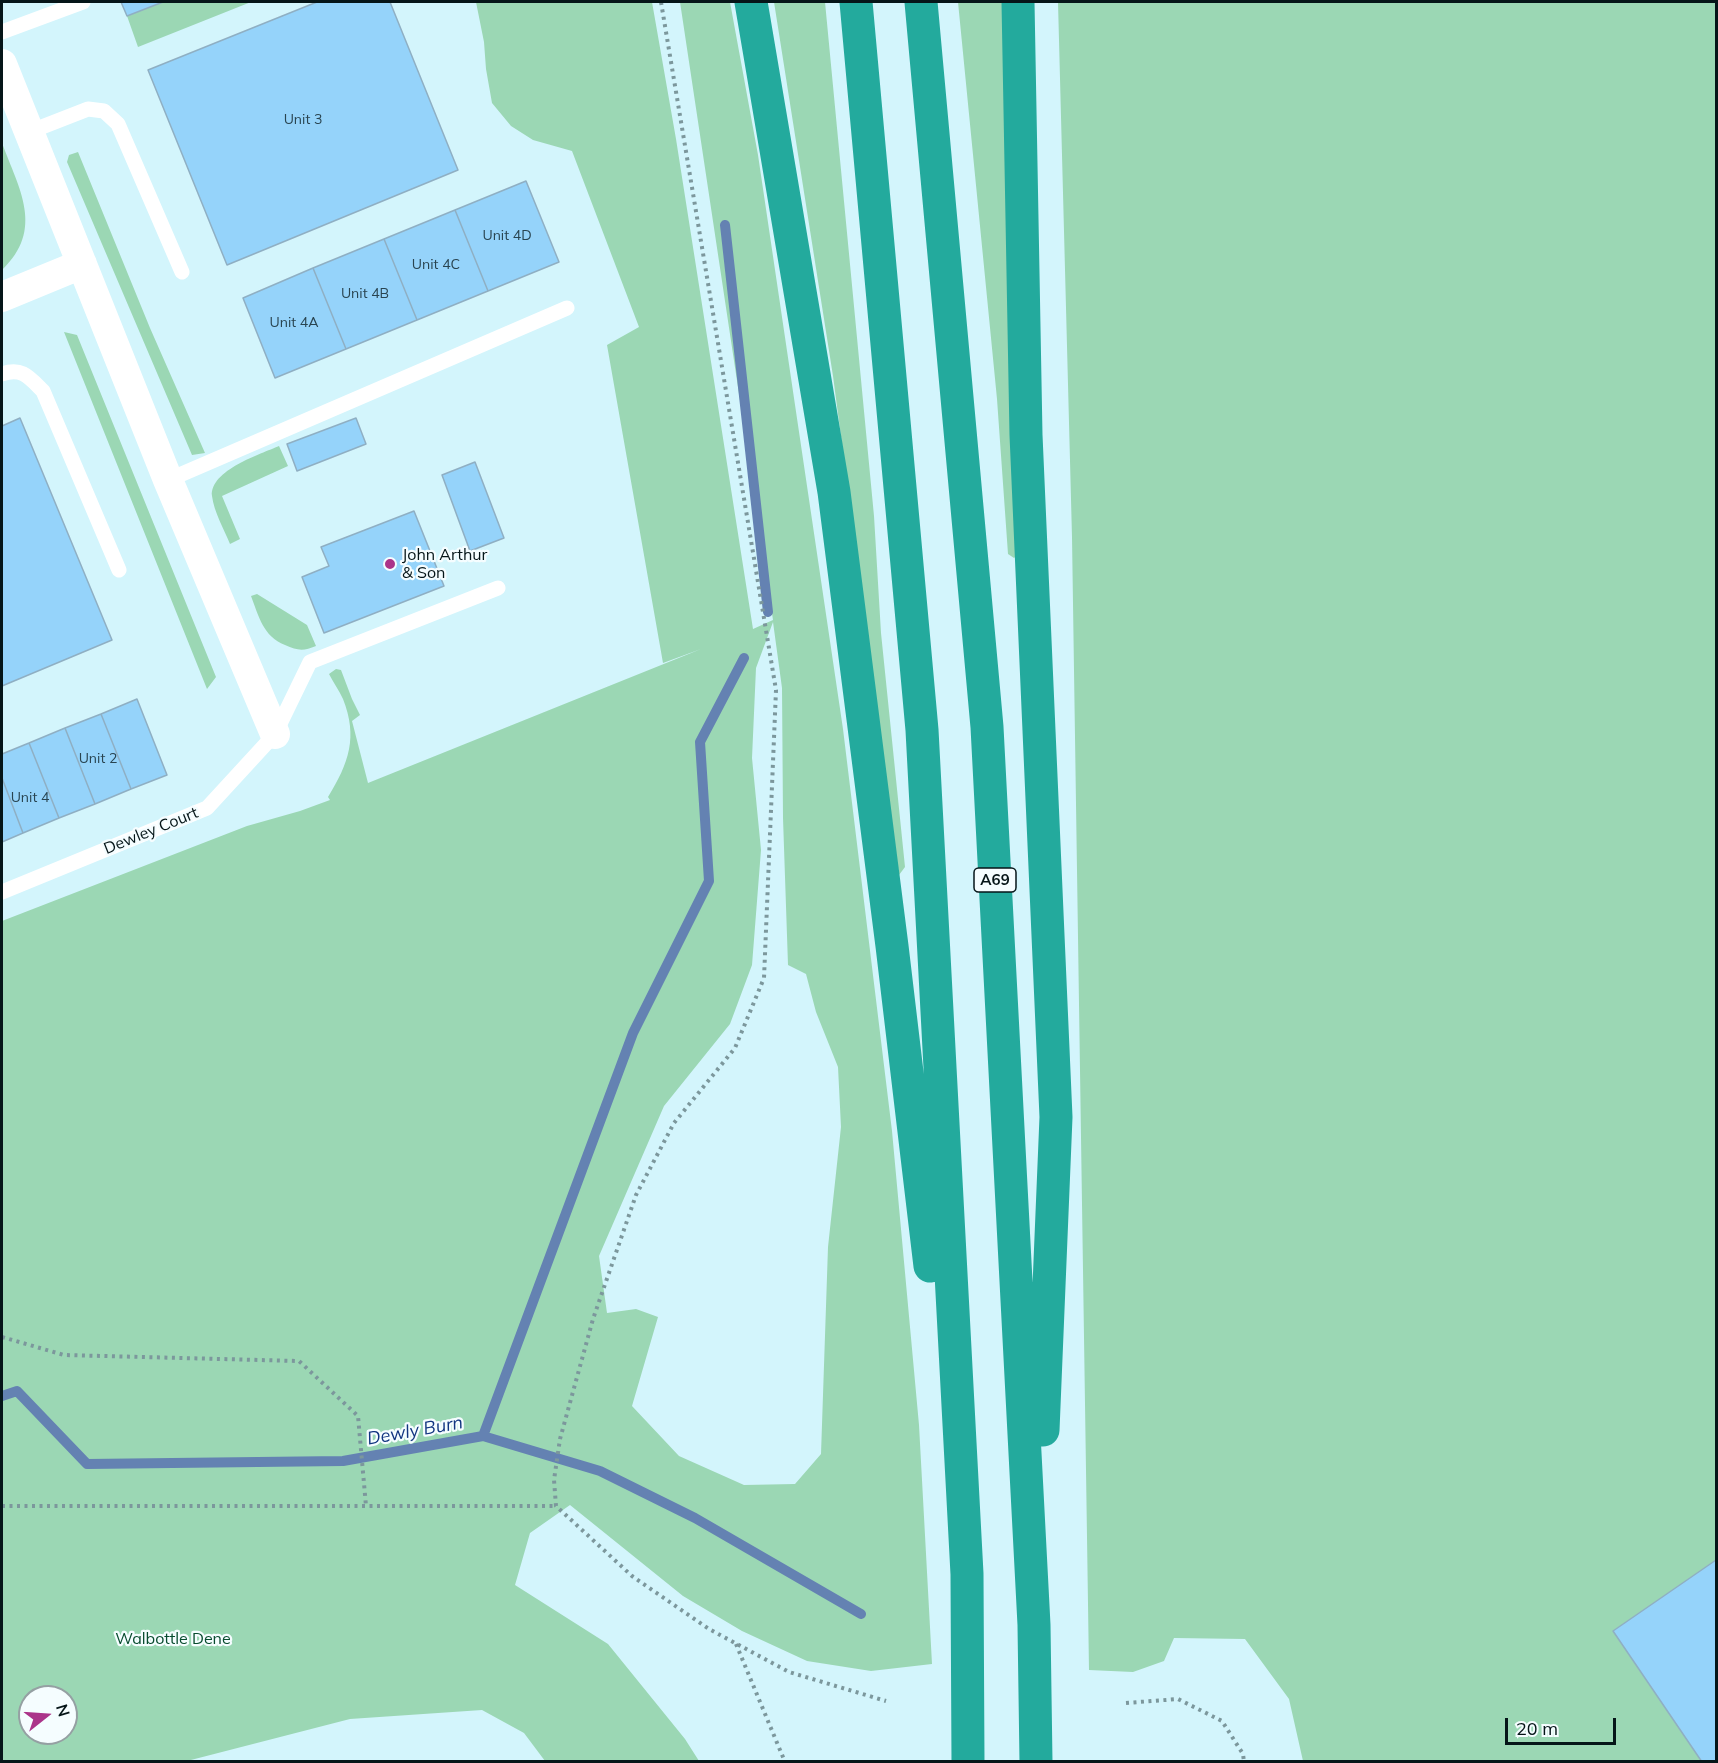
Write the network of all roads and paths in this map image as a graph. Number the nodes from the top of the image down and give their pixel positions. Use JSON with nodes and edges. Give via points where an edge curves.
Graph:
{"nodes":[{"id":1,"x":83,"y":2,"type":"edge"},
{"id":2,"x":662,"y":2,"type":"edge"},
{"id":3,"x":752,"y":2,"type":"edge"},
{"id":4,"x":856,"y":2,"type":"edge"},
{"id":5,"x":921,"y":2,"type":"edge"},
{"id":6,"x":1018,"y":2,"type":"edge"},
{"id":7,"x":2,"y":32,"type":"edge"},
{"id":8,"x":2,"y":64,"type":"edge"},
{"id":9,"x":29,"y":132,"type":"junction"},
{"id":10,"x":82,"y":264,"type":"junction"},
{"id":11,"x":182,"y":272,"type":"dead end"},
{"id":12,"x":2,"y":297,"type":"edge"},
{"id":13,"x":567,"y":308,"type":"dead end"},
{"id":14,"x":2,"y":374,"type":"edge"},
{"id":15,"x":168,"y":480,"type":"junction"},
{"id":16,"x":119,"y":570,"type":"dead end"},
{"id":17,"x":498,"y":588,"type":"dead end"},
{"id":18,"x":275,"y":734,"type":"junction"},
{"id":19,"x":2,"y":892,"type":"edge"},
{"id":20,"x":2,"y":1336,"type":"edge"},
{"id":21,"x":2,"y":1506,"type":"edge"},
{"id":22,"x":366,"y":1506,"type":"junction"},
{"id":23,"x":556,"y":1506,"type":"junction"},
{"id":24,"x":967,"y":1574,"type":"junction"},
{"id":25,"x":1034,"y":1625,"type":"junction"},
{"id":26,"x":736,"y":1644,"type":"junction"},
{"id":27,"x":886,"y":1701,"type":"dead end"},
{"id":28,"x":1126,"y":1703,"type":"dead end"},
{"id":29,"x":785,"y":1761,"type":"edge"},
{"id":30,"x":968,"y":1761,"type":"edge"},
{"id":31,"x":1036,"y":1761,"type":"edge"},
{"id":32,"x":1244,"y":1761,"type":"edge"}],
"edges":[{"from":1,"to":7,"type":"lane"},
{"from":2,"to":23,"type":"path","via":[[776,690],[764,978],[735,1048],[674,1124],[636,1195],[593,1319],[560,1439],[554,1480]]},
{"from":3,"to":24,"type":"highway","via":[[834,492]]},
{"from":4,"to":24,"type":"highway","via":[[922,730]]},
{"from":5,"to":25,"type":"highway","number":"A69","via":[[987,727]]},
{"from":6,"to":25,"type":"highway","number":"A69","via":[[1026,435],[1056,1117]]},
{"from":8,"to":9,"type":"street"},
{"from":9,"to":10,"type":"street"},
{"from":9,"to":11,"type":"lane","via":[[88,109],[104,111],[118,124]]},
{"from":10,"to":12,"type":"street"},
{"from":10,"to":15,"type":"street"},
{"from":13,"to":15,"type":"lane"},
{"from":14,"to":16,"type":"lane","via":[[12,371],[27,375],[43,391]]},
{"from":15,"to":18,"type":"street"},
{"from":17,"to":18,"type":"lane","name":"Dewley Court","via":[[310,662]]},
{"from":18,"to":19,"type":"lane","name":"Dewley Court","via":[[207,808]]},
{"from":20,"to":22,"type":"path","via":[[64,1355],[299,1361],[358,1416]]},
{"from":21,"to":22,"type":"path"},
{"from":22,"to":23,"type":"path"},
{"from":23,"to":26,"type":"path","via":[[632,1576]]},
{"from":24,"to":30,"type":"highway"},
{"from":25,"to":31,"type":"highway","number":"A69"},
{"from":26,"to":27,"type":"path","via":[[789,1672]]},
{"from":26,"to":29,"type":"path"},
{"from":28,"to":32,"type":"path","via":[[1178,1699],[1222,1721]]}]}
